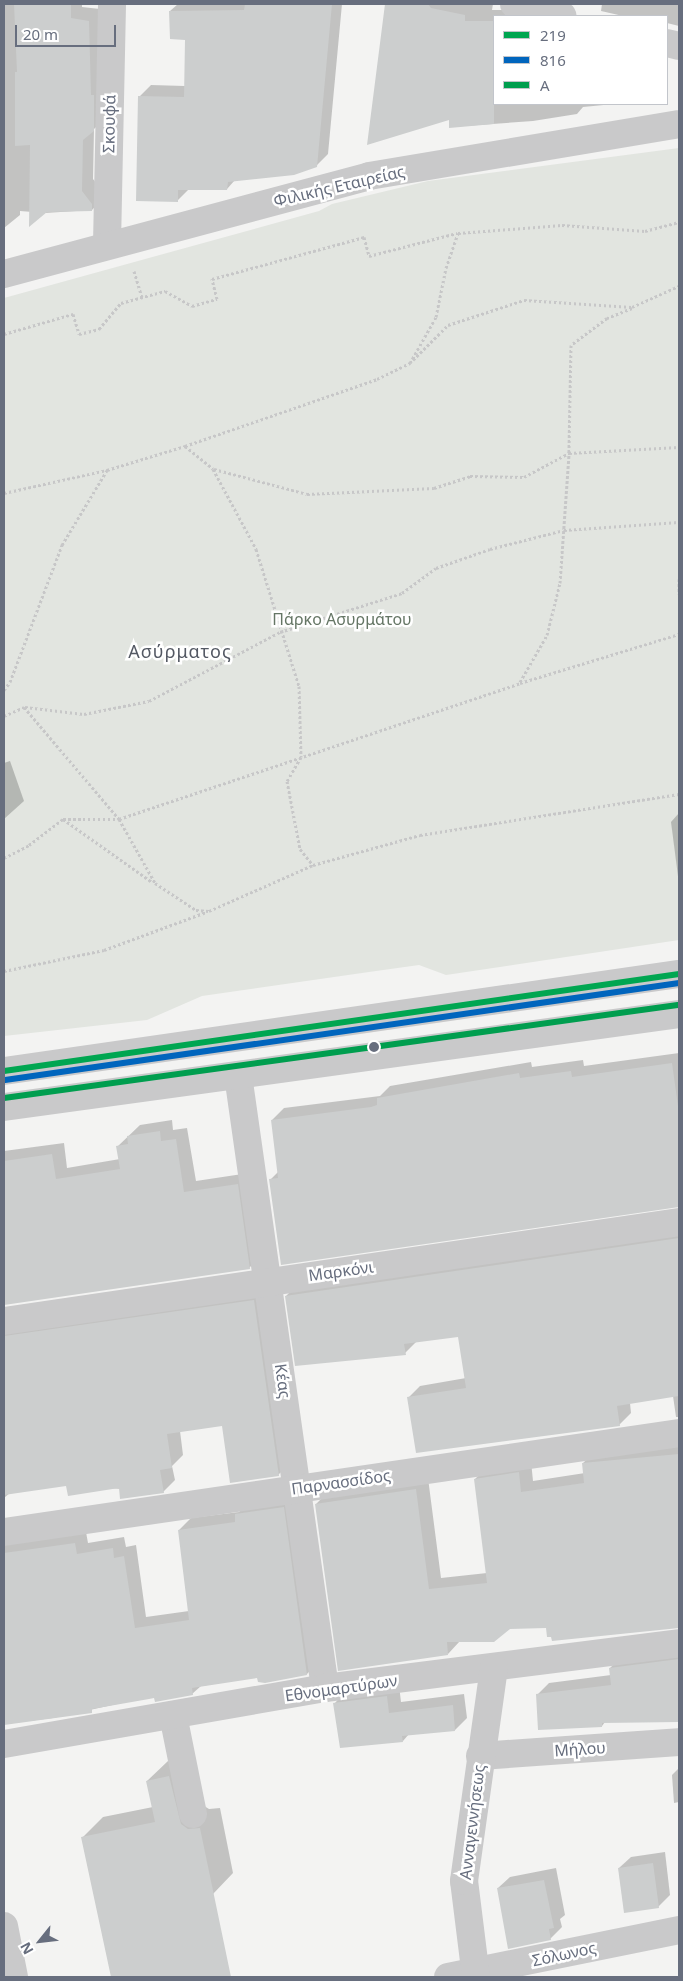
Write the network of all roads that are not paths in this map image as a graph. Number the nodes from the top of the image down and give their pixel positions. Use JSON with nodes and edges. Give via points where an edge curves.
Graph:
{"nodes":[{"id":1,"x":112,"y":4,"type":"edge"},
{"id":2,"x":514,"y":4,"type":"edge"},
{"id":3,"x":559,"y":15,"type":"edge"},
{"id":4,"x":679,"y":124,"type":"edge"},
{"id":5,"x":107,"y":244,"type":"junction"},
{"id":6,"x":4,"y":274,"type":"edge"},
{"id":7,"x":679,"y":974,"type":"edge"},
{"id":8,"x":679,"y":1014,"type":"edge"},
{"id":9,"x":4,"y":1071,"type":"edge"},
{"id":10,"x":238,"y":1075,"type":"junction"},
{"id":11,"x":4,"y":1107,"type":"edge"},
{"id":12,"x":679,"y":1222,"type":"edge"},
{"id":13,"x":269,"y":1282,"type":"junction"},
{"id":14,"x":4,"y":1321,"type":"edge"},
{"id":15,"x":679,"y":1433,"type":"edge"},
{"id":16,"x":298,"y":1488,"type":"junction"},
{"id":17,"x":4,"y":1532,"type":"edge"},
{"id":18,"x":679,"y":1643,"type":"edge"},
{"id":19,"x":494,"y":1668,"type":"junction"},
{"id":20,"x":325,"y":1688,"type":"junction"},
{"id":21,"x":173,"y":1715,"type":"junction"},
{"id":22,"x":679,"y":1742,"type":"edge"},
{"id":23,"x":4,"y":1744,"type":"edge"},
{"id":24,"x":480,"y":1756,"type":"junction"},
{"id":25,"x":193,"y":1814,"type":"dead end"},
{"id":26,"x":4,"y":1926,"type":"edge"},
{"id":27,"x":679,"y":1930,"type":"edge"},
{"id":28,"x":476,"y":1975,"type":"edge"},
{"id":29,"x":14,"y":1977,"type":"edge"},
{"id":30,"x":448,"y":1977,"type":"edge"}],
"edges":[{"from":1,"to":5,"type":"street","name":"Σκουφά"},
{"from":2,"to":3,"type":"street"},
{"from":4,"to":5,"type":"street","name":"Φιλικής Εταιρείας","via":[[369,176]]},
{"from":5,"to":6,"type":"street","name":"Φιλικής Εταιρείας"},
{"from":7,"to":9,"type":"street"},
{"from":8,"to":10,"type":"street"},
{"from":10,"to":11,"type":"street"},
{"from":10,"to":13,"type":"street","name":"Κέας"},
{"from":12,"to":13,"type":"street","name":"Μαρκόνι"},
{"from":13,"to":14,"type":"street","name":"Μαρκόνι"},
{"from":13,"to":16,"type":"street","name":"Κέας"},
{"from":15,"to":16,"type":"street","name":"Παρνασσίδος"},
{"from":16,"to":17,"type":"street","name":"Παρνασσίδος"},
{"from":16,"to":20,"type":"street","name":"Κέας"},
{"from":18,"to":19,"type":"street","name":"Εθνομαρτύρων"},
{"from":19,"to":20,"type":"street","name":"Εθνομαρτύρων"},
{"from":19,"to":24,"type":"street","name":"Ανναγεννήσεως"},
{"from":20,"to":21,"type":"street","name":"Εθνομαρτύρων"},
{"from":21,"to":23,"type":"street","name":"Εθνομαρτύρων"},
{"from":21,"to":25,"type":"street"},
{"from":22,"to":24,"type":"street","name":"Μήλου"},
{"from":24,"to":28,"type":"street","name":"Ανναγεννήσεως","via":[[464,1881]]},
{"from":26,"to":29,"type":"street"},
{"from":27,"to":28,"type":"street","name":"Σόλωνος"},
{"from":28,"to":30,"type":"street","name":"Σόλωνος"}]}
